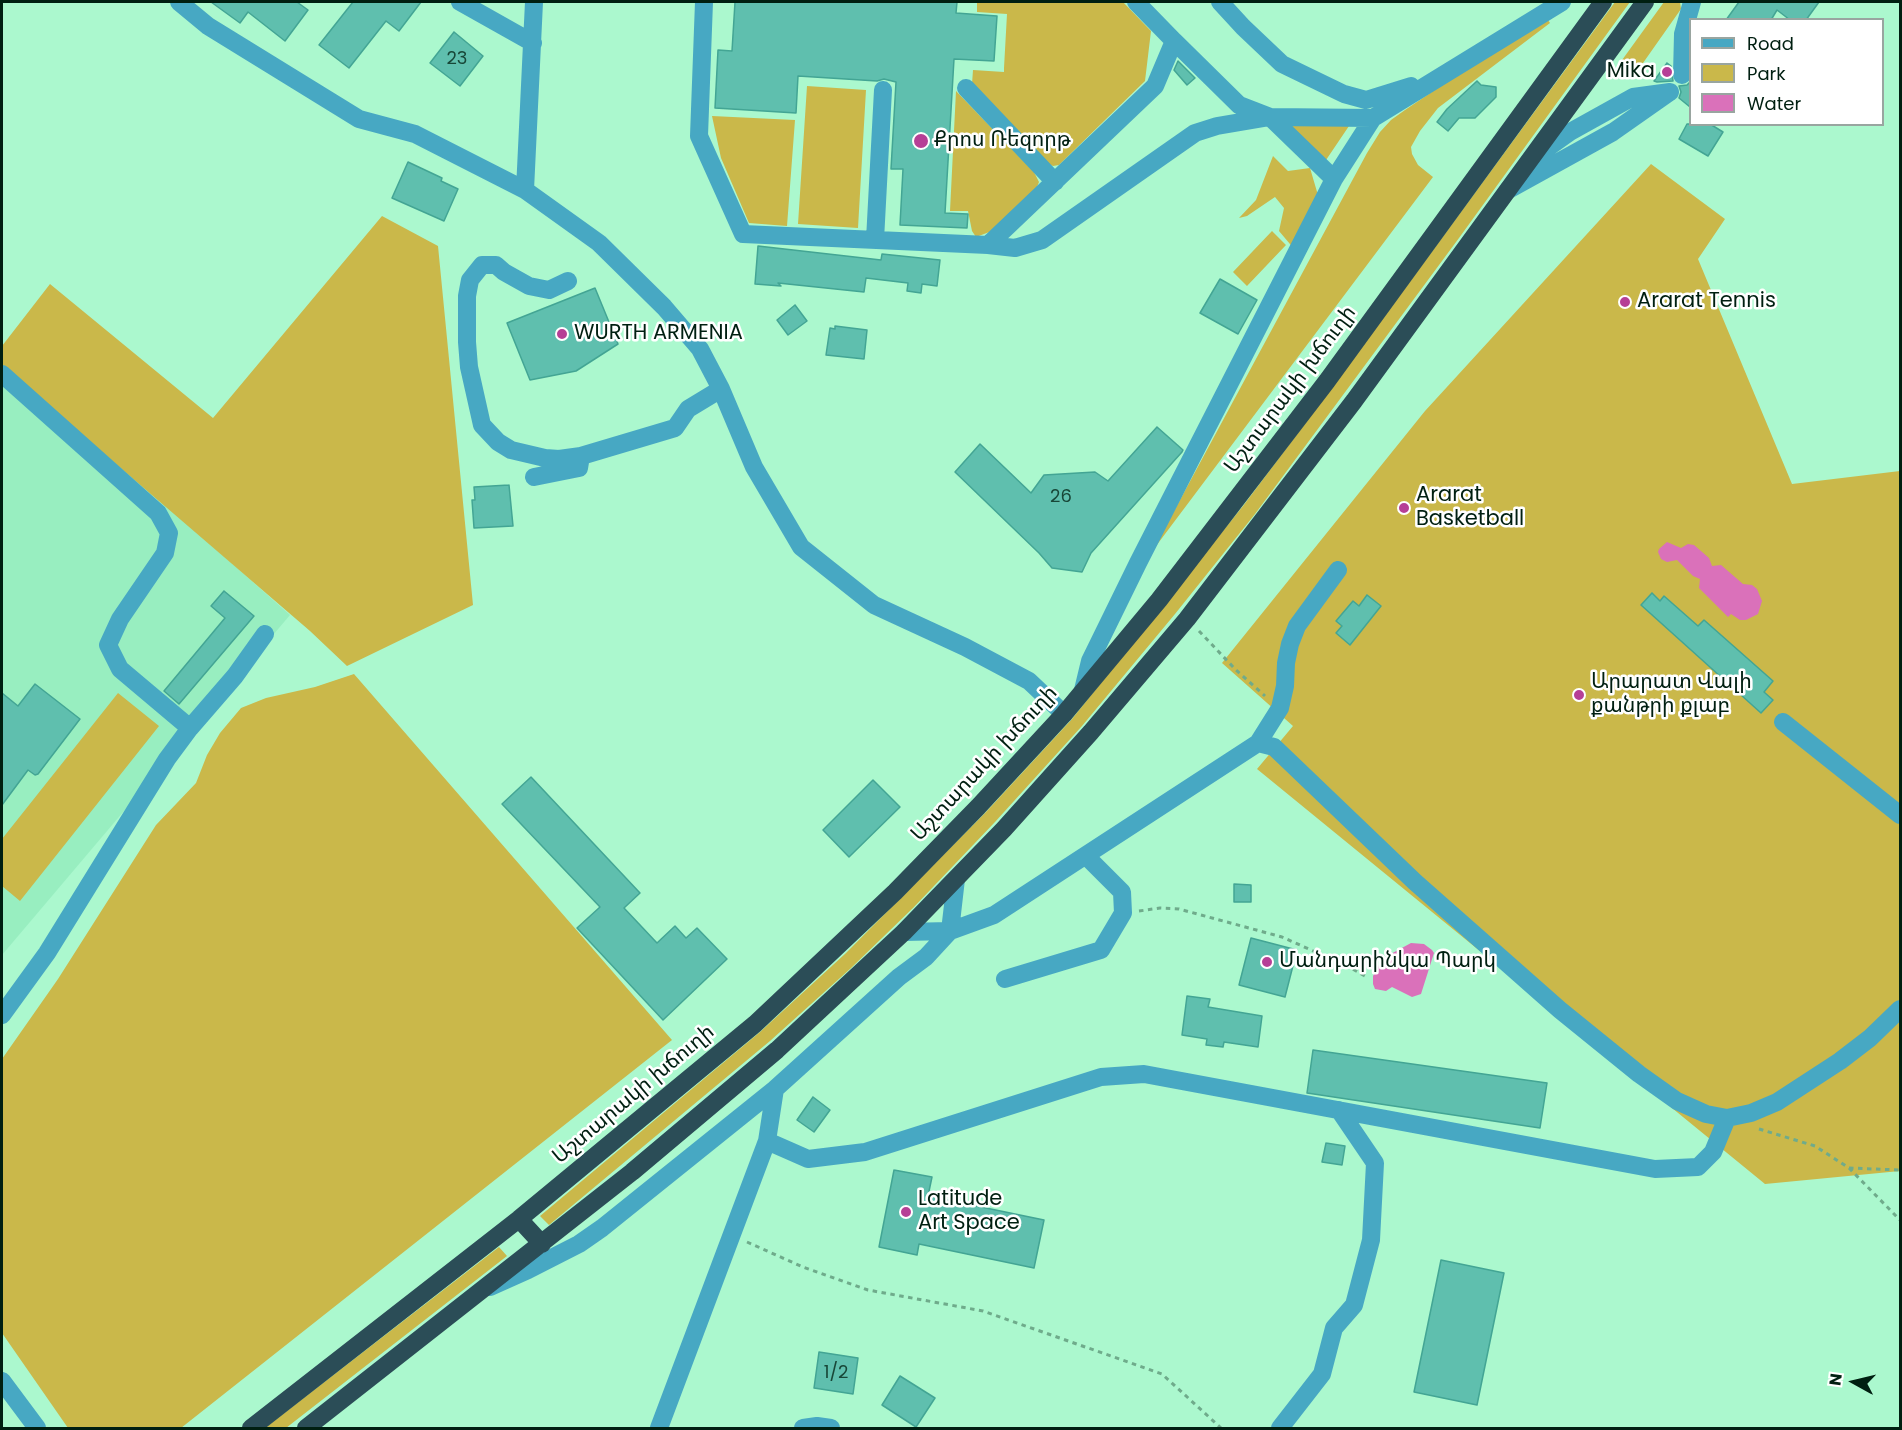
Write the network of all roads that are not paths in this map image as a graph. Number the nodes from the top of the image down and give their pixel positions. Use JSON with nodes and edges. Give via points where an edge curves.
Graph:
{"nodes":[{"id":1,"x":179,"y":2,"type":"edge"},
{"id":2,"x":460,"y":2,"type":"edge"},
{"id":3,"x":534,"y":2,"type":"edge"},
{"id":4,"x":704,"y":2,"type":"edge"},
{"id":5,"x":1136,"y":2,"type":"edge"},
{"id":6,"x":1220,"y":2,"type":"edge"},
{"id":7,"x":1562,"y":2,"type":"edge"},
{"id":8,"x":1603,"y":2,"type":"edge"},
{"id":9,"x":1645,"y":2,"type":"edge"},
{"id":10,"x":1692,"y":2,"type":"edge"},
{"id":11,"x":1174,"y":41,"type":"junction"},
{"id":12,"x":533,"y":43,"type":"junction"},
{"id":13,"x":1683,"y":75,"type":"dead end"},
{"id":14,"x":1441,"y":76,"type":"junction"},
{"id":15,"x":966,"y":88,"type":"dead end"},
{"id":16,"x":883,"y":90,"type":"dead end"},
{"id":17,"x":1270,"y":117,"type":"junction"},
{"id":18,"x":1372,"y":118,"type":"junction"},
{"id":19,"x":1528,"y":161,"type":"junction"},
{"id":20,"x":1334,"y":179,"type":"junction"},
{"id":21,"x":1055,"y":182,"type":"junction"},
{"id":22,"x":525,"y":190,"type":"junction"},
{"id":23,"x":1508,"y":190,"type":"junction"},
{"id":24,"x":874,"y":240,"type":"junction"},
{"id":25,"x":988,"y":245,"type":"junction"},
{"id":26,"x":568,"y":281,"type":"dead end"},
{"id":27,"x":2,"y":374,"type":"edge"},
{"id":28,"x":721,"y":388,"type":"junction"},
{"id":29,"x":580,"y":456,"type":"junction"},
{"id":30,"x":534,"y":477,"type":"dead end"},
{"id":31,"x":1338,"y":570,"type":"dead end"},
{"id":32,"x":265,"y":634,"type":"dead end"},
{"id":33,"x":1083,"y":690,"type":"junction"},
{"id":34,"x":1064,"y":714,"type":"junction"},
{"id":35,"x":1783,"y":722,"type":"dead end"},
{"id":36,"x":190,"y":728,"type":"junction"},
{"id":37,"x":1258,"y":743,"type":"junction"},
{"id":38,"x":1900,"y":815,"type":"edge"},
{"id":39,"x":1086,"y":856,"type":"junction"},
{"id":40,"x":956,"y":879,"type":"junction"},
{"id":41,"x":950,"y":931,"type":"junction"},
{"id":42,"x":904,"y":932,"type":"junction"},
{"id":43,"x":1005,"y":980,"type":"dead end"},
{"id":44,"x":1900,"y":1009,"type":"edge"},
{"id":45,"x":2,"y":1015,"type":"edge"},
{"id":46,"x":775,"y":1089,"type":"junction"},
{"id":47,"x":1339,"y":1110,"type":"junction"},
{"id":48,"x":1727,"y":1118,"type":"junction"},
{"id":49,"x":767,"y":1141,"type":"junction"},
{"id":50,"x":519,"y":1219,"type":"junction"},
{"id":51,"x":542,"y":1244,"type":"junction"},
{"id":52,"x":478,"y":1293,"type":"junction"},
{"id":53,"x":2,"y":1381,"type":"edge"},
{"id":54,"x":255,"y":1425,"type":"edge"},
{"id":55,"x":308,"y":1427,"type":"edge"},
{"id":56,"x":37,"y":1428,"type":"edge"},
{"id":57,"x":659,"y":1428,"type":"edge"},
{"id":58,"x":803,"y":1428,"type":"edge"},
{"id":59,"x":831,"y":1428,"type":"edge"},
{"id":60,"x":1280,"y":1428,"type":"edge"}],
"edges":[{"from":1,"to":22,"type":"street","via":[[208,26],[359,118],[415,134]]},
{"from":2,"to":12,"type":"street"},
{"from":3,"to":12,"type":"street"},
{"from":4,"to":24,"type":"street","via":[[699,136],[743,234]]},
{"from":5,"to":11,"type":"street"},
{"from":6,"to":14,"type":"street","via":[[1282,64],[1344,94],[1366,100]]},
{"from":7,"to":14,"type":"street"},
{"from":8,"to":33,"type":"highway","name":"Աշտարակի խճուղի","via":[[1320,390],[1159,600]]},
{"from":9,"to":19,"type":"highway"},
{"from":10,"to":13,"type":"street","via":[[1683,34]]},
{"from":11,"to":17,"type":"street","via":[[1239,105]]},
{"from":11,"to":21,"type":"street","via":[[1155,86]]},
{"from":12,"to":22,"type":"street"},
{"from":14,"to":18,"type":"street"},
{"from":15,"to":21,"type":"street"},
{"from":16,"to":24,"type":"street"},
{"from":17,"to":18,"type":"street"},
{"from":17,"to":20,"type":"street"},
{"from":17,"to":25,"type":"street","via":[[1195,133],[1042,240],[1015,248]]},
{"from":18,"to":20,"type":"street"},
{"from":19,"to":23,"type":"highway"},
{"from":19,"to":23,"type":"street","via":[[1570,132],[1634,97],[1670,92],[1613,132]]},
{"from":20,"to":33,"type":"street","via":[[1090,661]]},
{"from":21,"to":25,"type":"street"},
{"from":22,"to":28,"type":"street","via":[[599,243],[664,307],[700,349]]},
{"from":23,"to":40,"type":"highway","via":[[1354,401],[1187,619],[1091,732]]},
{"from":24,"to":25,"type":"street"},
{"from":26,"to":29,"type":"street","via":[[549,290],[529,286],[496,265],[482,266],[470,280],[467,342],[482,425],[498,442],[511,450],[544,458]]},
{"from":27,"to":36,"type":"street","via":[[158,513],[169,533],[165,553],[120,619],[108,645],[120,669]]},
{"from":28,"to":29,"type":"street","via":[[688,409],[675,428]]},
{"from":28,"to":34,"type":"street","via":[[754,467],[801,547],[874,605],[1029,681]]},
{"from":29,"to":30,"type":"street","via":[[579,468]]},
{"from":31,"to":37,"type":"street","via":[[1297,626],[1286,663],[1280,708]]},
{"from":32,"to":36,"type":"street"},
{"from":33,"to":34,"type":"highway","name":"Աշտարակի խճուղի"},
{"from":34,"to":50,"type":"highway","name":"Աշտարակի խճուղի","via":[[904,884],[755,1024]]},
{"from":35,"to":38,"type":"street"},
{"from":36,"to":45,"type":"street"},
{"from":37,"to":39,"type":"street"},
{"from":37,"to":48,"type":"street","via":[[1274,747],[1504,963],[1639,1074],[1677,1101]]},
{"from":39,"to":41,"type":"street","via":[[994,915]]},
{"from":39,"to":43,"type":"street","via":[[1122,892],[1123,914],[1101,950]]},
{"from":40,"to":41,"type":"street"},
{"from":40,"to":42,"type":"highway"},
{"from":41,"to":42,"type":"street"},
{"from":41,"to":46,"type":"street","via":[[926,957]]},
{"from":42,"to":51,"type":"highway","via":[[777,1050]]},
{"from":44,"to":48,"type":"street","via":[[1847,1056],[1776,1102]]},
{"from":46,"to":49,"type":"street"},
{"from":46,"to":52,"type":"street","via":[[579,1244]]},
{"from":47,"to":48,"type":"street","via":[[1655,1169],[1698,1167],[1713,1152]]},
{"from":47,"to":49,"type":"street","via":[[1144,1074],[1101,1077],[865,1152],[808,1159]]},
{"from":47,"to":60,"type":"street","via":[[1375,1163],[1371,1240],[1354,1305],[1334,1328],[1322,1374]]},
{"from":49,"to":57,"type":"street"},
{"from":50,"to":51,"type":"highway"},
{"from":50,"to":54,"type":"highway","name":"Աշտարակի խճուղի"},
{"from":51,"to":52,"type":"highway"},
{"from":52,"to":55,"type":"highway"},
{"from":53,"to":56,"type":"street"},
{"from":58,"to":59,"type":"street"}]}
